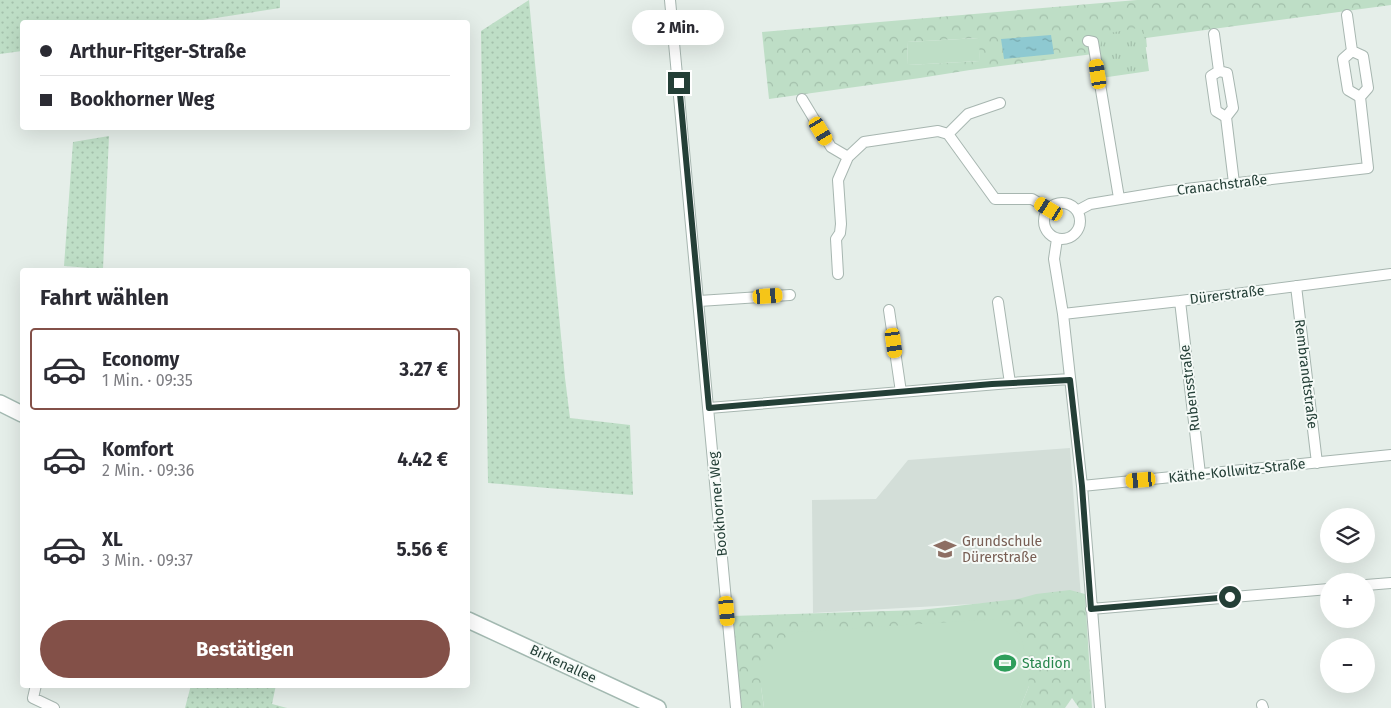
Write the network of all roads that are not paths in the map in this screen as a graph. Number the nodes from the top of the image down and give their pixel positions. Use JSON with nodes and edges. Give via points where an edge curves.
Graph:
{"nodes":[{"id":1,"x":670,"y":0,"type":"edge"},
{"id":2,"x":1347,"y":14,"type":"dead end"},
{"id":3,"x":1214,"y":34,"type":"dead end"},
{"id":4,"x":1088,"y":41,"type":"dead end"},
{"id":5,"x":1352,"y":51,"type":"junction"},
{"id":6,"x":1219,"y":71,"type":"junction"},
{"id":7,"x":1360,"y":97,"type":"junction"},
{"id":8,"x":802,"y":100,"type":"dead end"},
{"id":9,"x":1000,"y":103,"type":"dead end"},
{"id":10,"x":1226,"y":117,"type":"junction"},
{"id":11,"x":948,"y":134,"type":"junction"},
{"id":12,"x":848,"y":157,"type":"junction"},
{"id":13,"x":1234,"y":183,"type":"junction"},
{"id":14,"x":1119,"y":198,"type":"junction"},
{"id":15,"x":1049,"y":209,"type":"junction"},
{"id":16,"x":1077,"y":211,"type":"junction"},
{"id":17,"x":1058,"y":239,"type":"junction"},
{"id":18,"x":838,"y":274,"type":"dead end"},
{"id":19,"x":1391,"y":274,"type":"edge"},
{"id":20,"x":1296,"y":286,"type":"junction"},
{"id":21,"x":790,"y":295,"type":"dead end"},
{"id":22,"x":699,"y":301,"type":"junction"},
{"id":23,"x":1180,"y":301,"type":"junction"},
{"id":24,"x":998,"y":302,"type":"dead end"},
{"id":25,"x":889,"y":310,"type":"dead end"},
{"id":26,"x":1063,"y":314,"type":"junction"},
{"id":27,"x":1070,"y":380,"type":"junction"},
{"id":28,"x":1010,"y":383,"type":"junction"},
{"id":29,"x":901,"y":392,"type":"junction"},
{"id":30,"x":0,"y":403,"type":"edge"},
{"id":31,"x":709,"y":408,"type":"junction"},
{"id":32,"x":20,"y":413,"type":"edge"},
{"id":33,"x":1391,"y":455,"type":"edge"},
{"id":34,"x":1317,"y":463,"type":"junction"},
{"id":35,"x":1200,"y":474,"type":"junction"},
{"id":36,"x":1082,"y":486,"type":"junction"},
{"id":37,"x":1391,"y":583,"type":"edge"},
{"id":38,"x":1375,"y":584,"type":"edge"},
{"id":39,"x":1320,"y":589,"type":"edge"},
{"id":40,"x":1091,"y":609,"type":"junction"},
{"id":41,"x":470,"y":621,"type":"edge"},
{"id":42,"x":35,"y":688,"type":"edge"},
{"id":43,"x":54,"y":708,"type":"edge"},
{"id":44,"x":658,"y":708,"type":"edge"},
{"id":45,"x":736,"y":708,"type":"edge"},
{"id":46,"x":1100,"y":708,"type":"edge"}],
"edges":[{"from":1,"to":22,"type":"street","name":"Bookhorner Weg"},
{"from":2,"to":5,"type":"street"},
{"from":3,"to":6,"type":"street"},
{"from":4,"to":14,"type":"street","via":[[1093,42]]},
{"from":5,"to":7,"type":"street","via":[[1363,56],[1368,88]]},
{"from":5,"to":7,"type":"street","via":[[1343,59],[1345,75],[1348,90]]},
{"from":6,"to":10,"type":"street","via":[[1226,74],[1232,108]]},
{"from":6,"to":10,"type":"street","via":[[1211,76],[1216,111]]},
{"from":7,"to":13,"type":"street","name":"Cranachstraße","via":[[1368,168]]},
{"from":8,"to":12,"type":"street","via":[[831,147]]},
{"from":9,"to":11,"type":"street","via":[[968,114]]},
{"from":10,"to":13,"type":"street"},
{"from":11,"to":12,"type":"street","via":[[938,131],[864,142]]},
{"from":11,"to":15,"type":"street","via":[[995,199],[1032,198]]},
{"from":12,"to":18,"type":"street","via":[[838,180],[841,224],[836,239]]},
{"from":13,"to":14,"type":"street","name":"Cranachstraße"},
{"from":14,"to":16,"type":"street","name":"Cranachstraße","via":[[1090,204]]},
{"from":15,"to":16,"type":"street","via":[[1060,203],[1073,206]]},
{"from":15,"to":17,"type":"street","via":[[1044,218],[1046,229]]},
{"from":16,"to":17,"type":"street","via":[[1081,223],[1079,229],[1070,238]]},
{"from":17,"to":26,"type":"street","via":[[1054,258]]},
{"from":19,"to":20,"type":"street","name":"Dürerstraße"},
{"from":20,"to":23,"type":"street","name":"Dürerstraße"},
{"from":20,"to":34,"type":"street","name":"Rembrandtstraße"},
{"from":21,"to":22,"type":"street"},
{"from":22,"to":31,"type":"street","name":"Bookhorner Weg"},
{"from":23,"to":26,"type":"street","name":"Dürerstraße"},
{"from":23,"to":35,"type":"street","name":"Rubensstraße"},
{"from":24,"to":28,"type":"street"},
{"from":25,"to":29,"type":"street"},
{"from":26,"to":27,"type":"street"},
{"from":27,"to":28,"type":"street"},
{"from":27,"to":36,"type":"street"},
{"from":28,"to":29,"type":"street"},
{"from":29,"to":31,"type":"street"},
{"from":30,"to":32,"type":"street"},
{"from":31,"to":45,"type":"street","name":"Bookhorner Weg"},
{"from":33,"to":34,"type":"street","name":"Käthe-Kollwitz-Straße"},
{"from":34,"to":35,"type":"street","name":"Käthe-Kollwitz-Straße"},
{"from":35,"to":36,"type":"street","name":"Käthe-Kollwitz-Straße"},
{"from":36,"to":40,"type":"street"},
{"from":37,"to":38,"type":"street"},
{"from":39,"to":40,"type":"street"},
{"from":40,"to":46,"type":"street"},
{"from":41,"to":44,"type":"street","name":"Birkenallee"},
{"from":42,"to":43,"type":"street","via":[[33,698]]}]}
